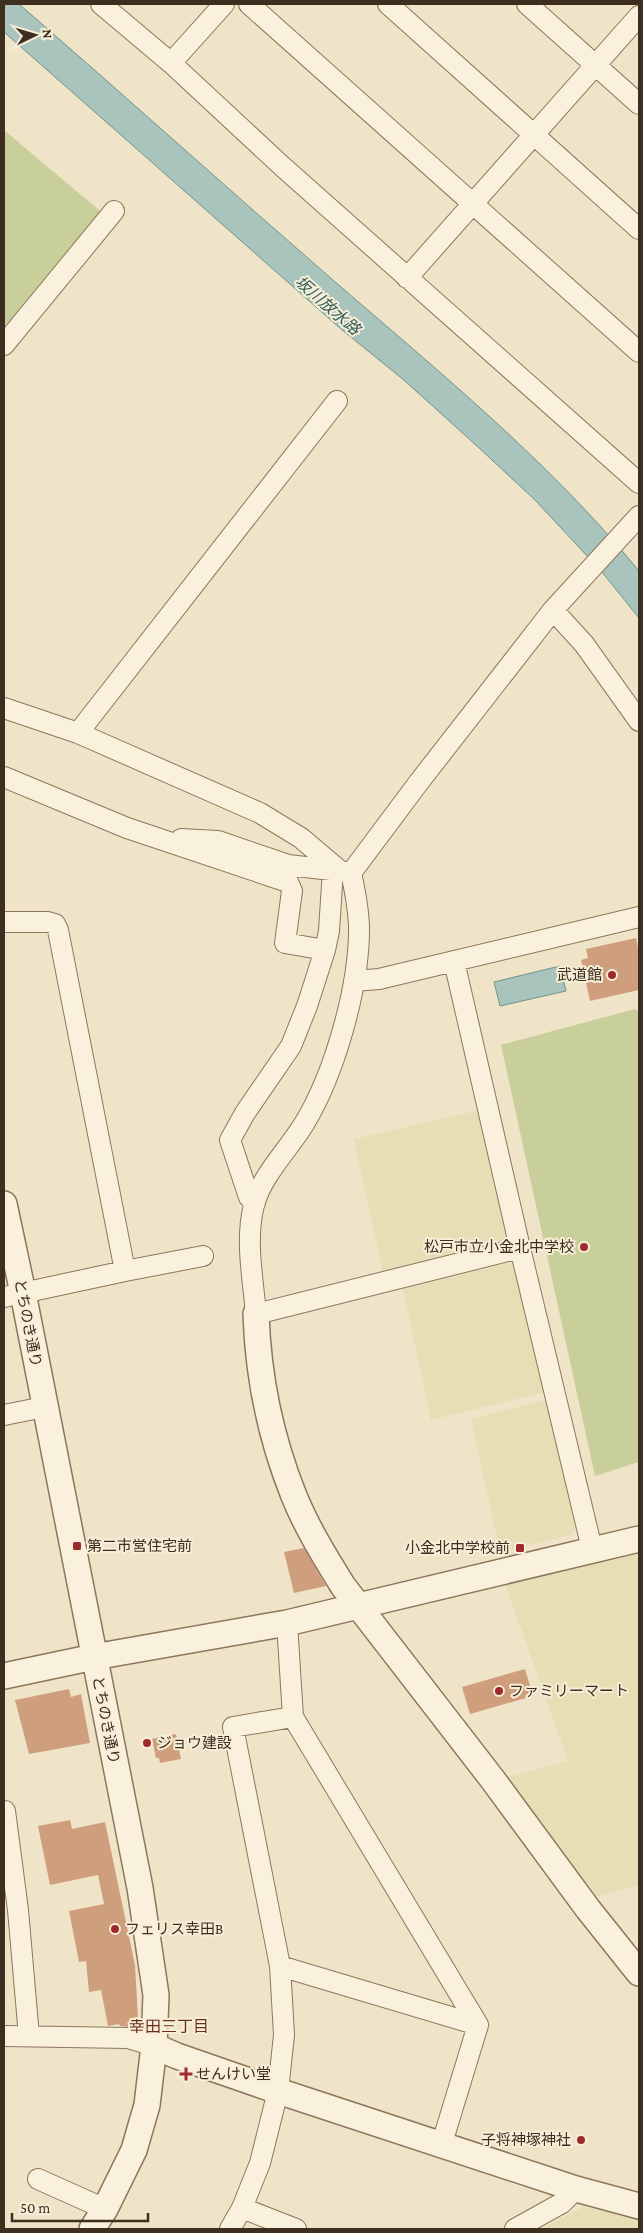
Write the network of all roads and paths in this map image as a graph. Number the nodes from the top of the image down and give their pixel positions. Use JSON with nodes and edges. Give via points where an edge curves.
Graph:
{"nodes":[{"id":1,"x":101,"y":4,"type":"edge"},
{"id":2,"x":224,"y":4,"type":"edge"},
{"id":3,"x":249,"y":4,"type":"edge"},
{"id":4,"x":388,"y":4,"type":"edge"},
{"id":5,"x":527,"y":4,"type":"edge"},
{"id":6,"x":639,"y":16,"type":"edge"},
{"id":7,"x":171,"y":63,"type":"junction"},
{"id":8,"x":595,"y":65,"type":"junction"},
{"id":9,"x":639,"y":104,"type":"edge"},
{"id":10,"x":534,"y":136,"type":"junction"},
{"id":11,"x":472,"y":204,"type":"junction"},
{"id":12,"x":114,"y":211,"type":"dead end"},
{"id":13,"x":639,"y":228,"type":"edge"},
{"id":14,"x":406,"y":278,"type":"junction"},
{"id":15,"x":4,"y":345,"type":"edge"},
{"id":16,"x":639,"y":352,"type":"edge"},
{"id":17,"x":337,"y":400,"type":"dead end"},
{"id":18,"x":639,"y":483,"type":"edge"},
{"id":19,"x":638,"y":517,"type":"edge"},
{"id":20,"x":557,"y":607,"type":"junction"},
{"id":21,"x":4,"y":708,"type":"edge"},
{"id":22,"x":639,"y":721,"type":"edge"},
{"id":23,"x":78,"y":732,"type":"junction"},
{"id":24,"x":4,"y":777,"type":"edge"},
{"id":25,"x":156,"y":838,"type":"junction"},
{"id":26,"x":341,"y":871,"type":"junction"},
{"id":27,"x":639,"y":918,"type":"edge"},
{"id":28,"x":4,"y":922,"type":"edge"},
{"id":29,"x":325,"y":950,"type":"junction"},
{"id":30,"x":454,"y":961,"type":"junction"},
{"id":31,"x":354,"y":981,"type":"junction"},
{"id":32,"x":254,"y":1203,"type":"junction"},
{"id":33,"x":4,"y":1204,"type":"edge"},
{"id":34,"x":520,"y":1248,"type":"junction"},
{"id":35,"x":204,"y":1256,"type":"dead end"},
{"id":36,"x":125,"y":1271,"type":"junction"},
{"id":37,"x":13,"y":1295,"type":"edge"},
{"id":38,"x":256,"y":1314,"type":"junction"},
{"id":39,"x":44,"y":1407,"type":"junction"},
{"id":40,"x":4,"y":1415,"type":"edge"},
{"id":41,"x":639,"y":1539,"type":"edge"},
{"id":42,"x":592,"y":1549,"type":"junction"},
{"id":43,"x":360,"y":1607,"type":"junction"},
{"id":44,"x":287,"y":1623,"type":"junction"},
{"id":45,"x":94,"y":1657,"type":"junction"},
{"id":46,"x":4,"y":1676,"type":"edge"},
{"id":47,"x":293,"y":1717,"type":"junction"},
{"id":48,"x":4,"y":1812,"type":"edge"},
{"id":49,"x":280,"y":1966,"type":"junction"},
{"id":50,"x":639,"y":1973,"type":"edge"},
{"id":51,"x":478,"y":2025,"type":"junction"},
{"id":52,"x":4,"y":2036,"type":"edge"},
{"id":53,"x":29,"y":2036,"type":"junction"},
{"id":54,"x":154,"y":2046,"type":"junction"},
{"id":55,"x":278,"y":2091,"type":"junction"},
{"id":56,"x":442,"y":2143,"type":"junction"},
{"id":57,"x":38,"y":2179,"type":"dead end"},
{"id":58,"x":576,"y":2189,"type":"junction"},
{"id":59,"x":639,"y":2206,"type":"edge"},
{"id":60,"x":105,"y":2208,"type":"junction"},
{"id":61,"x":242,"y":2208,"type":"junction"},
{"id":62,"x":92,"y":2229,"type":"edge"},
{"id":63,"x":230,"y":2229,"type":"edge"},
{"id":64,"x":296,"y":2229,"type":"edge"},
{"id":65,"x":515,"y":2229,"type":"edge"}],
"edges":[{"from":1,"to":7,"type":"street"},
{"from":2,"to":7,"type":"street"},
{"from":3,"to":11,"type":"street"},
{"from":4,"to":10,"type":"street"},
{"from":5,"to":8,"type":"street"},
{"from":6,"to":8,"type":"street"},
{"from":7,"to":14,"type":"street"},
{"from":8,"to":9,"type":"street"},
{"from":8,"to":10,"type":"street"},
{"from":10,"to":11,"type":"street"},
{"from":10,"to":13,"type":"street"},
{"from":11,"to":14,"type":"street"},
{"from":11,"to":16,"type":"street"},
{"from":12,"to":15,"type":"street"},
{"from":14,"to":18,"type":"street"},
{"from":17,"to":23,"type":"street"},
{"from":19,"to":20,"type":"street"},
{"from":20,"to":22,"type":"street"},
{"from":20,"to":26,"type":"street","via":[[419,782]]},
{"from":21,"to":23,"type":"street"},
{"from":23,"to":26,"type":"street","via":[[260,813],[301,838]]},
{"from":24,"to":25,"type":"street"},
{"from":25,"to":26,"type":"street","via":[[218,841],[288,865]]},
{"from":25,"to":29,"type":"street","via":[[288,882],[292,891],[285,942]]},
{"from":26,"to":29,"type":"street"},
{"from":26,"to":31,"type":"street","via":[[356,897],[359,925]]},
{"from":27,"to":30,"type":"street"},
{"from":28,"to":36,"type":"street","via":[[48,922],[55,924],[58,930]]},
{"from":29,"to":32,"type":"street","via":[[291,1046],[244,1113],[230,1140],[249,1197]]},
{"from":30,"to":31,"type":"street","via":[[379,979]]},
{"from":30,"to":34,"type":"street"},
{"from":31,"to":32,"type":"street","via":[[338,1042],[317,1100]]},
{"from":32,"to":38,"type":"street","via":[[251,1248]]},
{"from":33,"to":37,"type":"street","name":"とちのき通り"},
{"from":34,"to":38,"type":"street"},
{"from":34,"to":42,"type":"street"},
{"from":35,"to":36,"type":"street"},
{"from":36,"to":37,"type":"street"},
{"from":37,"to":39,"type":"street","name":"とちのき通り"},
{"from":38,"to":43,"type":"street","via":[[257,1347],[282,1463],[294,1496],[320,1548]]},
{"from":39,"to":40,"type":"street"},
{"from":39,"to":45,"type":"street","name":"とちのき通り"},
{"from":41,"to":42,"type":"street"},
{"from":42,"to":43,"type":"street"},
{"from":43,"to":44,"type":"street"},
{"from":43,"to":50,"type":"street"},
{"from":44,"to":45,"type":"street"},
{"from":44,"to":47,"type":"street"},
{"from":45,"to":46,"type":"street"},
{"from":45,"to":54,"type":"street","name":"とちのき通り","via":[[140,1888],[156,1995]]},
{"from":47,"to":49,"type":"street","via":[[233,1727]]},
{"from":47,"to":51,"type":"street"},
{"from":48,"to":53,"type":"street","via":[[18,1910]]},
{"from":49,"to":51,"type":"street"},
{"from":49,"to":55,"type":"street","via":[[284,2035]]},
{"from":51,"to":56,"type":"street"},
{"from":52,"to":53,"type":"street"},
{"from":53,"to":54,"type":"street","via":[[128,2038]]},
{"from":54,"to":55,"type":"street"},
{"from":54,"to":60,"type":"street","name":"とちのき通り","via":[[146,2105],[134,2150]]},
{"from":55,"to":56,"type":"street"},
{"from":55,"to":61,"type":"street","via":[[260,2163]]},
{"from":56,"to":58,"type":"street"},
{"from":57,"to":60,"type":"street"},
{"from":58,"to":59,"type":"street"},
{"from":58,"to":65,"type":"street","via":[[562,2203]]},
{"from":60,"to":62,"type":"street","name":"とちのき通り"},
{"from":61,"to":63,"type":"street"},
{"from":61,"to":64,"type":"street"}]}
